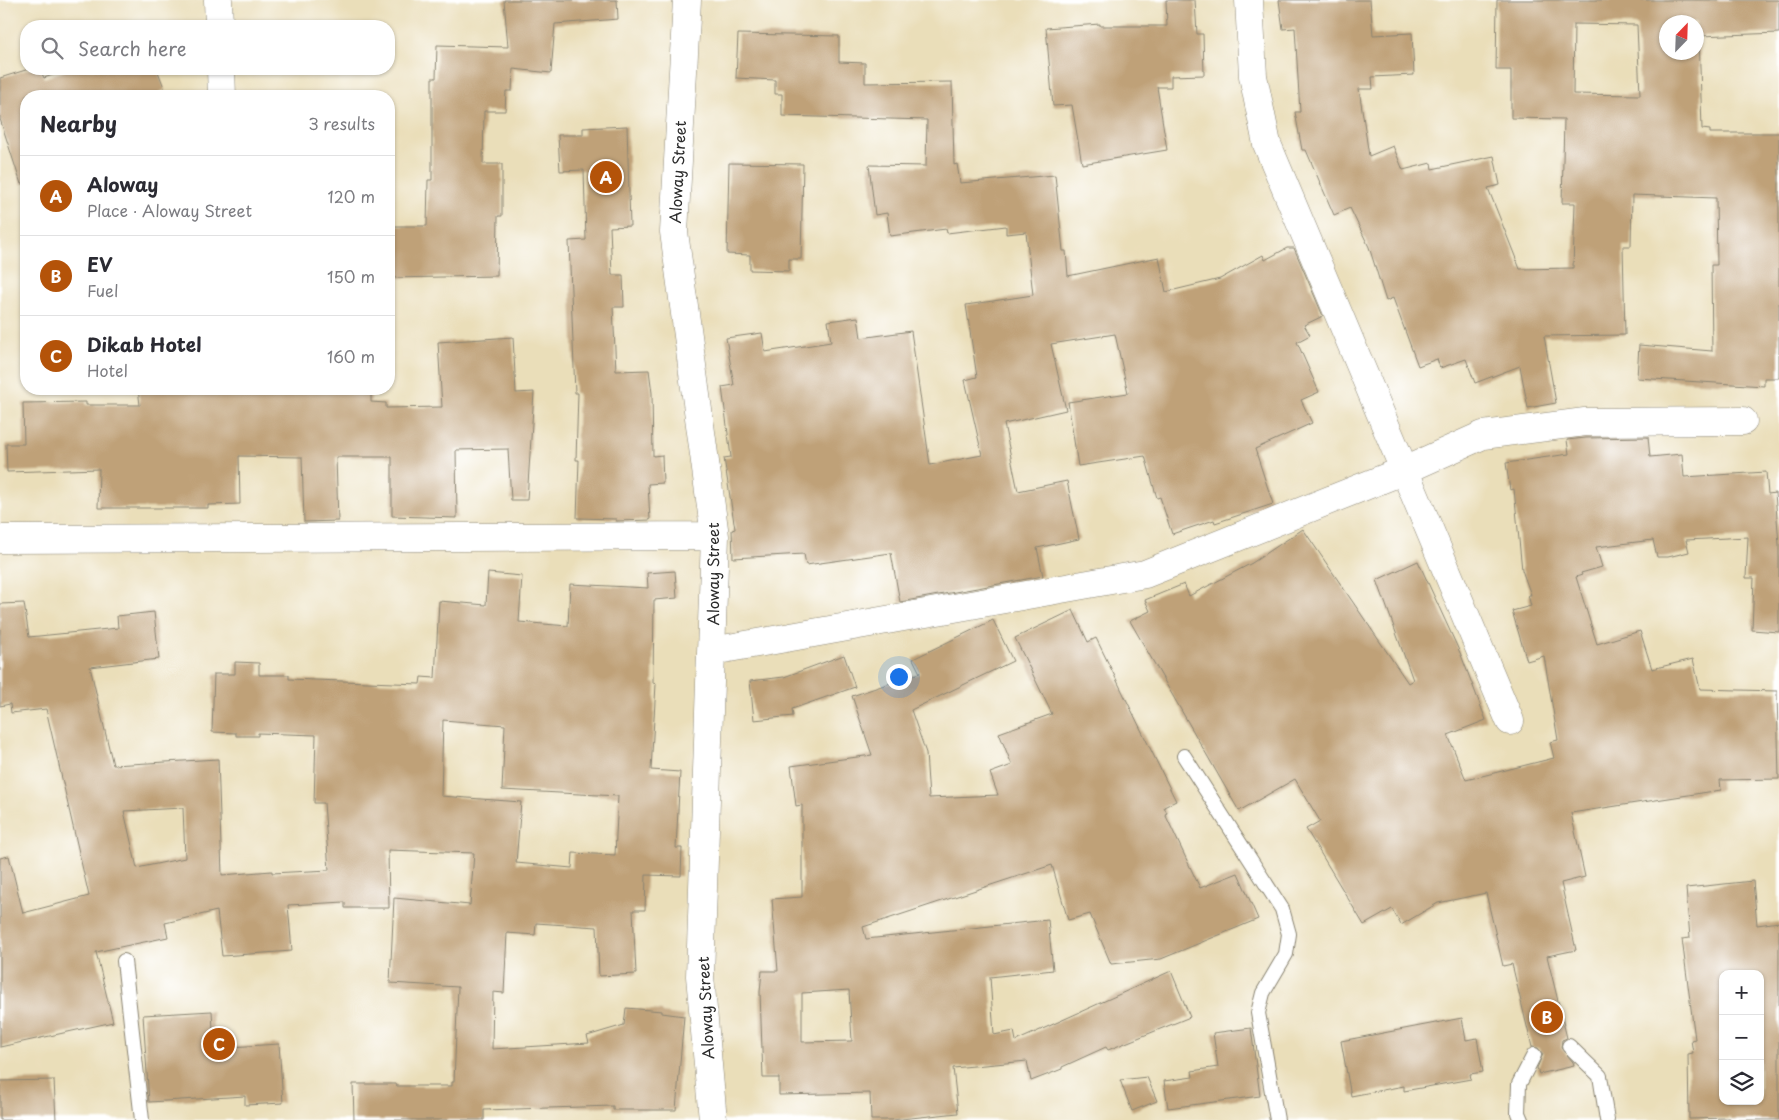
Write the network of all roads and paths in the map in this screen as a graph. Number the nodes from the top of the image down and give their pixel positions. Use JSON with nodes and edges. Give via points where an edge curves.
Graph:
{"nodes":[{"id":1,"x":218,"y":0,"type":"edge"},
{"id":2,"x":687,"y":0,"type":"edge"},
{"id":3,"x":1249,"y":0,"type":"edge"},
{"id":4,"x":219,"y":20,"type":"edge"},
{"id":5,"x":221,"y":75,"type":"edge"},
{"id":6,"x":222,"y":90,"type":"edge"},
{"id":7,"x":1742,"y":421,"type":"dead end"},
{"id":8,"x":1405,"y":470,"type":"junction"},
{"id":9,"x":715,"y":536,"type":"junction"},
{"id":10,"x":0,"y":539,"type":"edge"},
{"id":11,"x":712,"y":651,"type":"junction"},
{"id":12,"x":1510,"y":721,"type":"dead end"},
{"id":13,"x":1184,"y":756,"type":"dead end"},
{"id":14,"x":124,"y":961,"type":"dead end"},
{"id":15,"x":1569,"y":1046,"type":"dead end"},
{"id":16,"x":1534,"y":1055,"type":"dead end"},
{"id":17,"x":142,"y":1120,"type":"edge"},
{"id":18,"x":713,"y":1120,"type":"edge"},
{"id":19,"x":1277,"y":1120,"type":"edge"},
{"id":20,"x":1521,"y":1120,"type":"edge"},
{"id":21,"x":1607,"y":1120,"type":"edge"}],
"edges":[{"from":1,"to":4,"type":"street"},
{"from":2,"to":9,"type":"street","name":"Aloway Street","via":[[674,232]]},
{"from":3,"to":8,"type":"street","via":[[1253,76],[1267,144]]},
{"from":5,"to":6,"type":"street"},
{"from":7,"to":8,"type":"street","via":[[1584,422],[1483,435]]},
{"from":8,"to":11,"type":"street","via":[[1145,574]]},
{"from":8,"to":12,"type":"street"},
{"from":9,"to":10,"type":"street"},
{"from":9,"to":11,"type":"street","name":"Aloway Street"},
{"from":11,"to":18,"type":"street","name":"Aloway Street","via":[[700,976]]},
{"from":13,"to":19,"type":"lane","via":[[1282,909],[1289,934],[1286,954],[1263,993],[1258,1014]]},
{"from":14,"to":17,"type":"lane"},
{"from":15,"to":21,"type":"lane","via":[[1600,1076]]},
{"from":16,"to":20,"type":"lane","via":[[1519,1084],[1518,1113]]}]}
